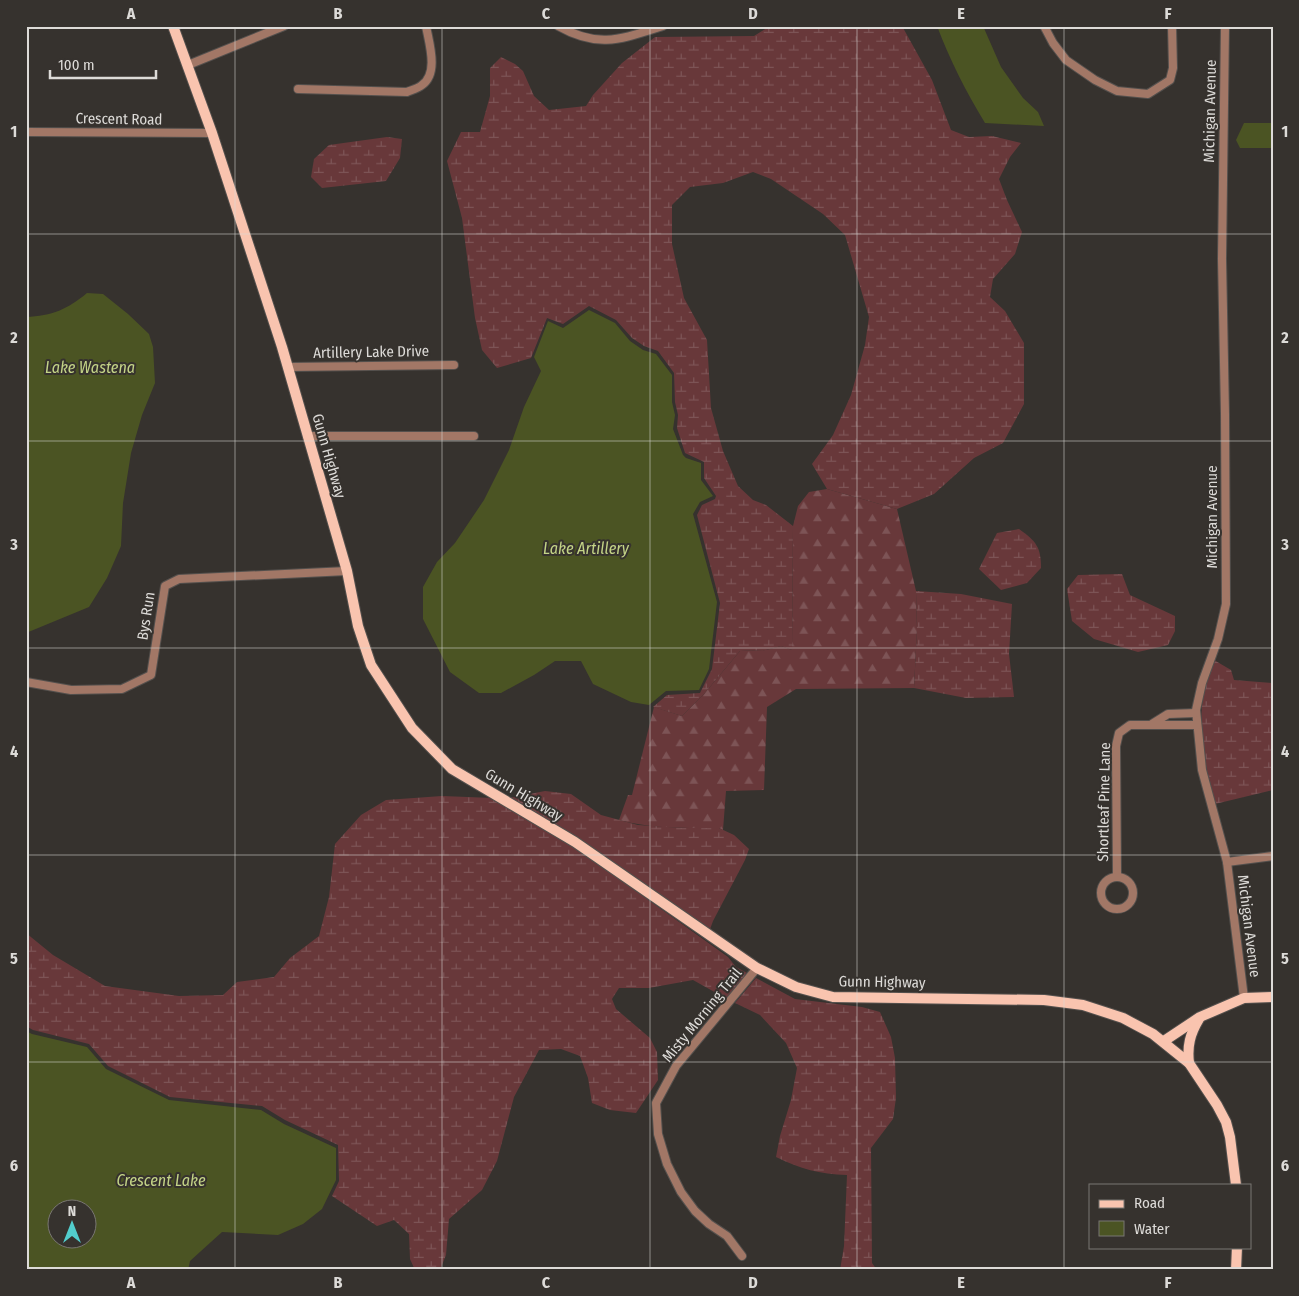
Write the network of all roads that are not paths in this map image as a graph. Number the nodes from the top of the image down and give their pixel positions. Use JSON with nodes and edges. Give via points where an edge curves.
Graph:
{"nodes":[{"id":1,"x":173,"y":26,"type":"edge"},
{"id":2,"x":284,"y":26,"type":"edge"},
{"id":3,"x":426,"y":26,"type":"edge"},
{"id":4,"x":558,"y":26,"type":"edge"},
{"id":5,"x":663,"y":26,"type":"edge"},
{"id":6,"x":1044,"y":26,"type":"edge"},
{"id":7,"x":1172,"y":26,"type":"edge"},
{"id":8,"x":1225,"y":26,"type":"edge"},
{"id":9,"x":188,"y":65,"type":"junction"},
{"id":10,"x":298,"y":89,"type":"dead end"},
{"id":11,"x":26,"y":132,"type":"edge"},
{"id":12,"x":212,"y":133,"type":"junction"},
{"id":13,"x":454,"y":365,"type":"dead end"},
{"id":14,"x":288,"y":367,"type":"junction"},
{"id":15,"x":308,"y":436,"type":"junction"},
{"id":16,"x":474,"y":436,"type":"dead end"},
{"id":17,"x":347,"y":571,"type":"junction"},
{"id":18,"x":26,"y":682,"type":"edge"},
{"id":19,"x":1196,"y":713,"type":"junction"},
{"id":20,"x":1152,"y":724,"type":"junction"},
{"id":21,"x":1197,"y":725,"type":"junction"},
{"id":22,"x":1273,"y":856,"type":"edge"},
{"id":23,"x":1227,"y":862,"type":"junction"},
{"id":24,"x":1117,"y":877,"type":"junction"},
{"id":25,"x":757,"y":968,"type":"junction"},
{"id":26,"x":1273,"y":996,"type":"edge"},
{"id":27,"x":1244,"y":998,"type":"junction"},
{"id":28,"x":1200,"y":1018,"type":"junction"},
{"id":29,"x":1164,"y":1041,"type":"junction"},
{"id":30,"x":1189,"y":1063,"type":"junction"},
{"id":31,"x":1236,"y":1184,"type":"edge"},
{"id":32,"x":1237,"y":1248,"type":"edge"},
{"id":33,"x":742,"y":1256,"type":"dead end"},
{"id":34,"x":1236,"y":1270,"type":"edge"}],
"edges":[{"from":1,"to":9,"type":"main road","name":"Gunn Highway"},
{"from":2,"to":9,"type":"street"},
{"from":3,"to":10,"type":"street","via":[[430,76],[422,85],[407,92]]},
{"from":4,"to":5,"type":"street","via":[[568,32],[605,41],[620,40]]},
{"from":6,"to":7,"type":"street","via":[[1066,60],[1096,80],[1117,91],[1148,94],[1170,80],[1173,68]]},
{"from":8,"to":19,"type":"street","name":"Michigan Avenue","via":[[1222,259],[1226,604]]},
{"from":9,"to":12,"type":"main road","name":"Gunn Highway"},
{"from":11,"to":12,"type":"street","name":"Crescent Road"},
{"from":12,"to":14,"type":"main road","name":"Gunn Highway"},
{"from":13,"to":14,"type":"street","name":"Artillery Lake Drive"},
{"from":14,"to":15,"type":"main road","name":"Gunn Highway"},
{"from":15,"to":16,"type":"street"},
{"from":15,"to":17,"type":"main road","name":"Gunn Highway"},
{"from":17,"to":18,"type":"street","name":"Bys Run","via":[[179,579],[165,586],[151,675],[122,690],[71,690]]},
{"from":17,"to":25,"type":"main road","name":"Gunn Highway","via":[[358,626],[371,665],[412,728],[452,769],[575,842]]},
{"from":19,"to":20,"type":"street","name":"Shortleaf Pine Lane","via":[[1168,714]]},
{"from":19,"to":21,"type":"street","name":"Michigan Avenue"},
{"from":20,"to":21,"type":"street","name":"Shortleaf Pine Lane"},
{"from":20,"to":24,"type":"street","name":"Shortleaf Pine Lane","via":[[1130,725],[1116,739]]},
{"from":21,"to":23,"type":"street","name":"Michigan Avenue","via":[[1202,770]]},
{"from":22,"to":23,"type":"street"},
{"from":23,"to":27,"type":"street","name":"Michigan Avenue"},
{"from":24,"to":24,"type":"street","name":"Shortleaf Pine Lane","via":[[1127,880],[1134,894],[1126,907],[1116,909],[1103,901],[1102,890],[1107,881]]},
{"from":25,"to":29,"type":"main road","name":"Gunn Highway","via":[[796,988],[833,996],[1044,1000],[1083,1005],[1123,1018]]},
{"from":25,"to":33,"type":"street","name":"Misty Morning Trail","via":[[676,1066],[656,1103],[658,1134],[681,1192],[695,1211],[727,1236]]},
{"from":26,"to":27,"type":"main road"},
{"from":27,"to":28,"type":"main road"},
{"from":28,"to":29,"type":"main road"},
{"from":28,"to":30,"type":"main road","via":[[1191,1033]]},
{"from":29,"to":30,"type":"main road","name":"Gunn Highway"},
{"from":30,"to":31,"type":"main road","name":"Gunn Highway","via":[[1226,1122]]},
{"from":32,"to":34,"type":"main road"}]}
